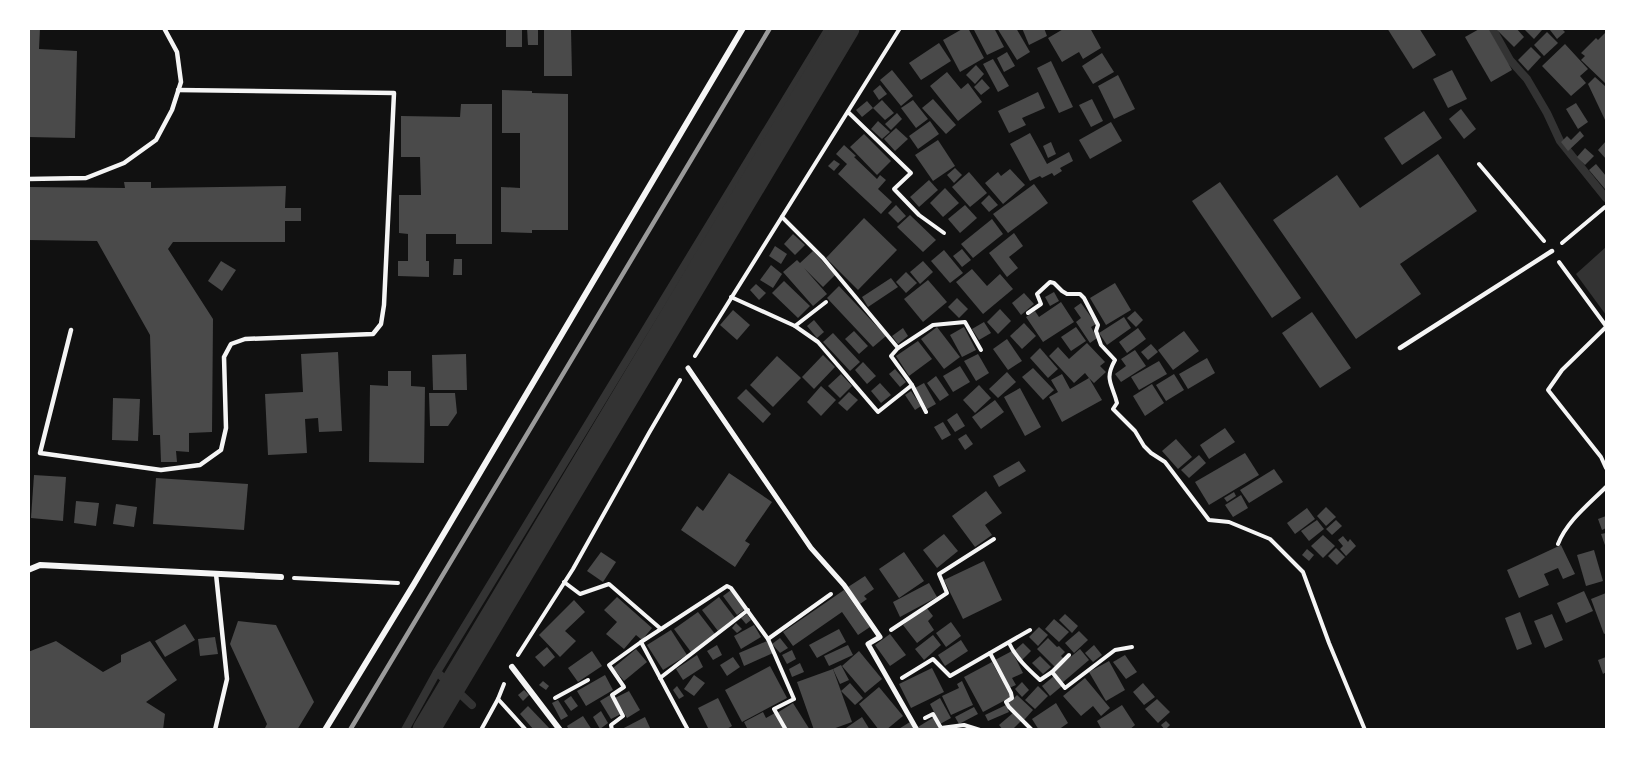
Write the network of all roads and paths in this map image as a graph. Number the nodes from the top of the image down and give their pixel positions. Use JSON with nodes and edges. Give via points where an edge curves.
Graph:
{"nodes":[{"id":1,"x":164,"y":28,"type":"edge"},
{"id":2,"x":743,"y":28,"type":"edge"},
{"id":3,"x":178,"y":90,"type":"junction"},
{"id":4,"x":848,"y":112,"type":"dead end"},
{"id":5,"x":1479,"y":164,"type":"dead end"},
{"id":6,"x":28,"y":179,"type":"edge"},
{"id":7,"x":1605,"y":207,"type":"edge"},
{"id":8,"x":782,"y":217,"type":"dead end"},
{"id":9,"x":944,"y":233,"type":"dead end"},
{"id":10,"x":1552,"y":251,"type":"junction"},
{"id":11,"x":731,"y":297,"type":"dead end"},
{"id":12,"x":826,"y":302,"type":"dead end"},
{"id":13,"x":1029,"y":313,"type":"dead end"},
{"id":14,"x":795,"y":326,"type":"junction"},
{"id":15,"x":1606,"y":327,"type":"edge"},
{"id":16,"x":71,"y":330,"type":"dead end"},
{"id":17,"x":898,"y":348,"type":"junction"},
{"id":18,"x":1400,"y":348,"type":"dead end"},
{"id":19,"x":981,"y":351,"type":"dead end"},
{"id":20,"x":688,"y":368,"type":"dead end"},
{"id":21,"x":912,"y":385,"type":"junction"},
{"id":22,"x":926,"y":412,"type":"dead end"},
{"id":23,"x":1606,"y":468,"type":"edge"},
{"id":24,"x":1606,"y":487,"type":"edge"},
{"id":25,"x":994,"y":539,"type":"dead end"},
{"id":26,"x":1558,"y":544,"type":"dead end"},
{"id":27,"x":28,"y":570,"type":"edge"},
{"id":28,"x":216,"y":574,"type":"junction"},
{"id":29,"x":281,"y":577,"type":"joint"},
{"id":30,"x":564,"y":582,"type":"dead end"},
{"id":31,"x":414,"y":584,"type":"junction"},
{"id":32,"x":844,"y":585,"type":"junction"},
{"id":33,"x":748,"y":610,"type":"junction"},
{"id":34,"x":661,"y":629,"type":"junction"},
{"id":35,"x":1030,"y":630,"type":"dead end"},
{"id":36,"x":880,"y":637,"type":"junction"},
{"id":37,"x":768,"y":639,"type":"junction"},
{"id":38,"x":641,"y":642,"type":"junction"},
{"id":39,"x":1009,"y":643,"type":"junction"},
{"id":40,"x":1132,"y":647,"type":"dead end"},
{"id":41,"x":990,"y":653,"type":"junction"},
{"id":42,"x":1069,"y":655,"type":"dead end"},
{"id":43,"x":512,"y":667,"type":"dead end"},
{"id":44,"x":1052,"y":672,"type":"junction"},
{"id":45,"x":660,"y":678,"type":"junction"},
{"id":46,"x":588,"y":680,"type":"dead end"},
{"id":47,"x":891,"y":684,"type":"junction"},
{"id":48,"x":498,"y":699,"type":"dead end"},
{"id":49,"x":541,"y":705,"type":"junction"},
{"id":50,"x":916,"y":727,"type":"edge"},
{"id":51,"x":215,"y":729,"type":"edge"},
{"id":52,"x":325,"y":729,"type":"edge"},
{"id":53,"x":526,"y":729,"type":"edge"},
{"id":54,"x":560,"y":729,"type":"edge"},
{"id":55,"x":612,"y":729,"type":"edge"},
{"id":56,"x":688,"y":729,"type":"edge"},
{"id":57,"x":786,"y":729,"type":"edge"},
{"id":58,"x":980,"y":729,"type":"edge"},
{"id":59,"x":1032,"y":729,"type":"edge"},
{"id":60,"x":1365,"y":729,"type":"edge"}],
"edges":[{"from":1,"to":3,"type":"lane","via":[[177,52]]},
{"from":2,"to":31,"type":"street"},
{"from":3,"to":6,"type":"lane","via":[[156,140],[124,163],[86,177]]},
{"from":3,"to":16,"type":"lane","via":[[394,93],[381,324],[373,334],[245,339],[231,345],[224,357],[226,428],[221,450],[200,465],[160,470],[40,453]]},
{"from":4,"to":9,"type":"path","via":[[911,173],[894,189],[919,215]]},
{"from":5,"to":10,"type":"path"},
{"from":7,"to":10,"type":"path"},
{"from":8,"to":17,"type":"path","via":[[823,258]]},
{"from":10,"to":15,"type":"path"},
{"from":10,"to":18,"type":"lane"},
{"from":11,"to":14,"type":"path"},
{"from":12,"to":14,"type":"path"},
{"from":13,"to":60,"type":"path","via":[[1041,304],[1037,294],[1050,282],[1067,294],[1084,298],[1098,325],[1101,345],[1115,360],[1109,379],[1118,403],[1113,408],[1144,446],[1165,462],[1209,520],[1229,522],[1270,539],[1303,572]]},
{"from":14,"to":21,"type":"path","via":[[823,348],[878,412]]},
{"from":15,"to":23,"type":"path","via":[[1562,370],[1548,390]]},
{"from":17,"to":19,"type":"path","via":[[933,325],[965,322]]},
{"from":17,"to":21,"type":"path","via":[[891,356]]},
{"from":20,"to":32,"type":"street","via":[[811,548]]},
{"from":21,"to":22,"type":"path"},
{"from":24,"to":26,"type":"path","via":[[1568,525]]},
{"from":25,"to":36,"type":"path","via":[[939,574],[947,593]]},
{"from":27,"to":28,"type":"street","via":[[40,565]]},
{"from":28,"to":29,"type":"street"},
{"from":28,"to":51,"type":"lane","via":[[227,679]]},
{"from":29,"to":31,"type":"path"},
{"from":30,"to":34,"type":"path","via":[[580,594],[609,584]]},
{"from":31,"to":52,"type":"street"},
{"from":32,"to":36,"type":"street"},
{"from":32,"to":37,"type":"path"},
{"from":33,"to":34,"type":"path","via":[[732,588],[726,586]]},
{"from":33,"to":37,"type":"path"},
{"from":33,"to":45,"type":"path"},
{"from":34,"to":38,"type":"path"},
{"from":35,"to":39,"type":"path"},
{"from":36,"to":47,"type":"street","via":[[868,644]]},
{"from":37,"to":57,"type":"path","via":[[794,699],[774,709]]},
{"from":38,"to":45,"type":"path"},
{"from":38,"to":55,"type":"path","via":[[609,665],[624,687],[612,695],[623,716],[610,725]]},
{"from":39,"to":41,"type":"path"},
{"from":39,"to":44,"type":"path","via":[[1040,680]]},
{"from":40,"to":44,"type":"path","via":[[1115,650],[1065,688]]},
{"from":41,"to":47,"type":"path","via":[[951,676],[933,659]]},
{"from":41,"to":59,"type":"path","via":[[1011,693],[1012,698],[1006,702]]},
{"from":42,"to":44,"type":"path"},
{"from":43,"to":49,"type":"street"},
{"from":45,"to":56,"type":"path"},
{"from":46,"to":49,"type":"path"},
{"from":47,"to":50,"type":"street"},
{"from":48,"to":53,"type":"path"},
{"from":49,"to":54,"type":"street"},
{"from":50,"to":58,"type":"path","via":[[933,714],[941,728],[963,725]]}]}
